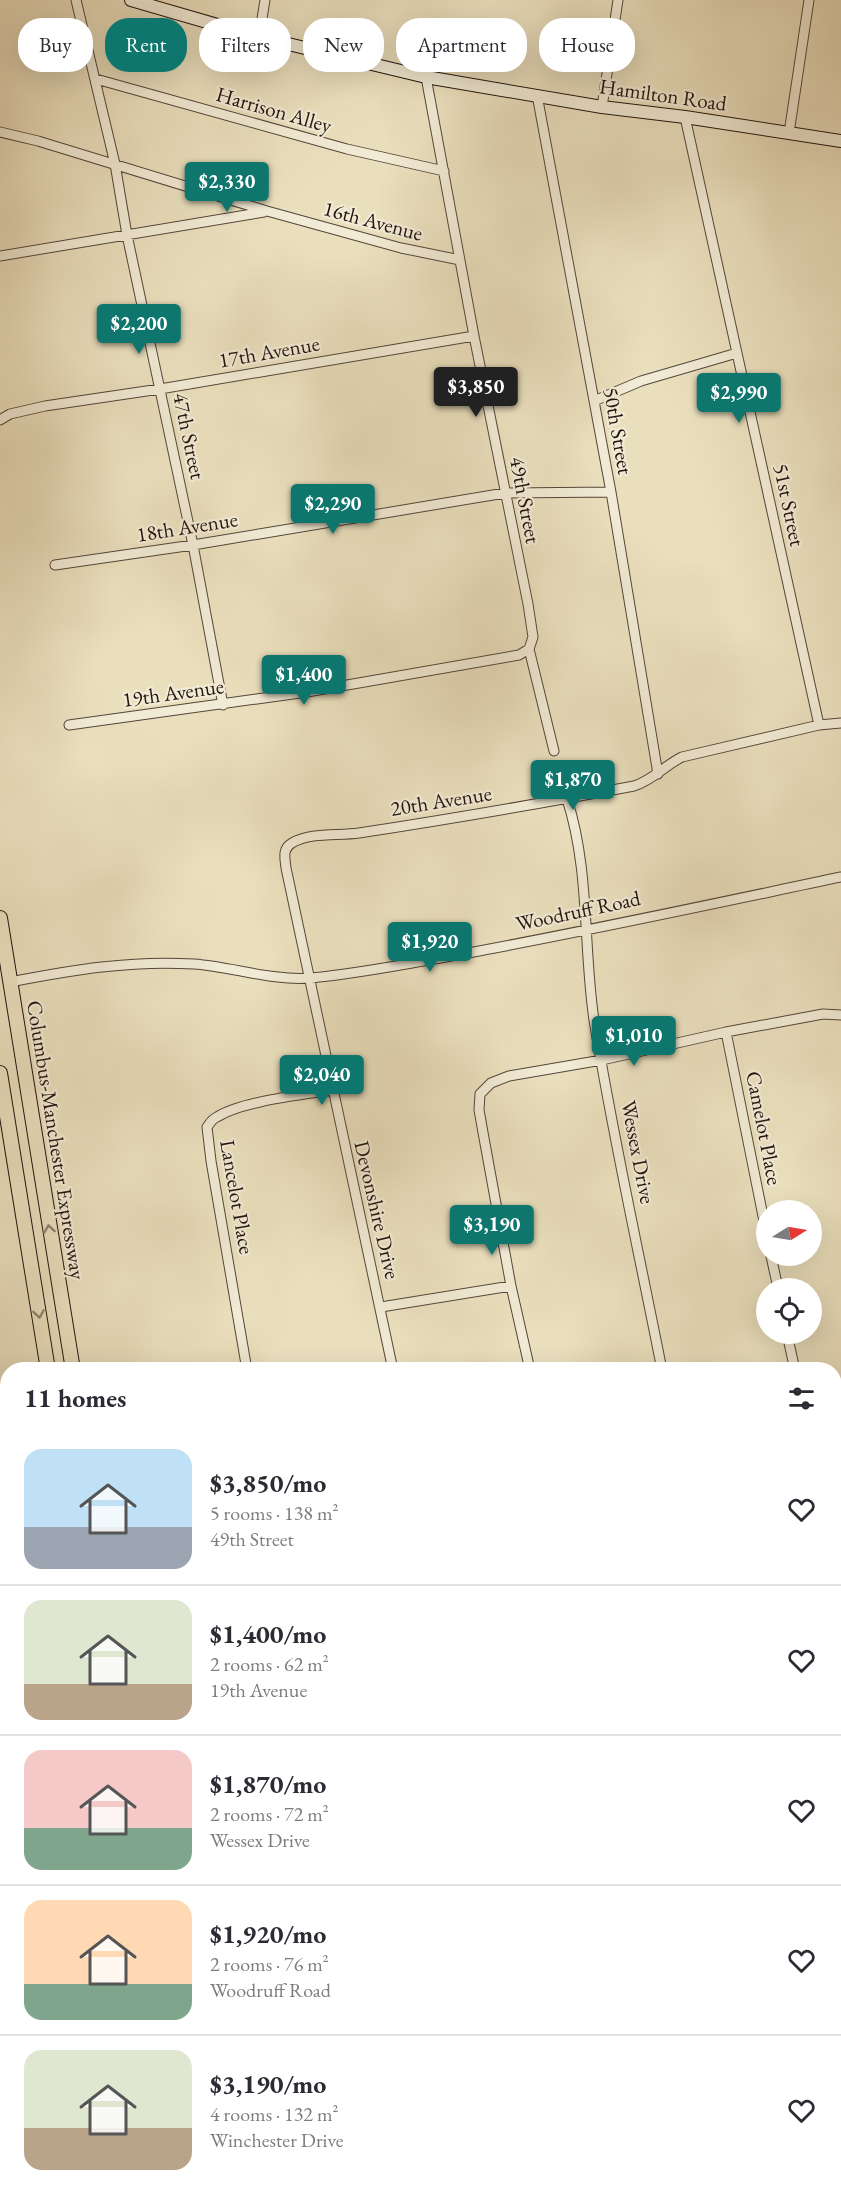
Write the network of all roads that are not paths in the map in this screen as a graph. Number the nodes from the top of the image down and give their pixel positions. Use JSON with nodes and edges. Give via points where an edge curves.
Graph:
{"nodes":[{"id":1,"x":76,"y":0,"type":"edge"},
{"id":2,"x":131,"y":0,"type":"edge"},
{"id":3,"x":265,"y":0,"type":"edge"},
{"id":4,"x":618,"y":0,"type":"edge"},
{"id":5,"x":809,"y":0,"type":"edge"},
{"id":6,"x":262,"y":18,"type":"edge"},
{"id":7,"x":199,"y":20,"type":"edge"},
{"id":8,"x":291,"y":45,"type":"edge"},
{"id":9,"x":426,"y":77,"type":"junction"},
{"id":10,"x":96,"y":79,"type":"junction"},
{"id":11,"x":537,"y":95,"type":"junction"},
{"id":12,"x":602,"y":107,"type":"junction"},
{"id":13,"x":685,"y":117,"type":"junction"},
{"id":14,"x":0,"y":132,"type":"edge"},
{"id":15,"x":789,"y":133,"type":"junction"},
{"id":16,"x":841,"y":141,"type":"edge"},
{"id":17,"x":115,"y":165,"type":"junction"},
{"id":18,"x":444,"y":171,"type":"junction"},
{"id":19,"x":267,"y":211,"type":"junction"},
{"id":20,"x":127,"y":235,"type":"junction"},
{"id":21,"x":0,"y":256,"type":"edge"},
{"id":22,"x":460,"y":260,"type":"junction"},
{"id":23,"x":474,"y":336,"type":"junction"},
{"id":24,"x":737,"y":353,"type":"junction"},
{"id":25,"x":160,"y":389,"type":"junction"},
{"id":26,"x":594,"y":401,"type":"junction"},
{"id":27,"x":0,"y":420,"type":"edge"},
{"id":28,"x":610,"y":492,"type":"junction"},
{"id":29,"x":505,"y":493,"type":"junction"},
{"id":30,"x":193,"y":545,"type":"junction"},
{"id":31,"x":55,"y":565,"type":"dead end"},
{"id":32,"x":529,"y":649,"type":"junction"},
{"id":33,"x":223,"y":705,"type":"junction"},
{"id":34,"x":841,"y":723,"type":"edge"},
{"id":35,"x":819,"y":725,"type":"junction"},
{"id":36,"x":69,"y":726,"type":"dead end"},
{"id":37,"x":554,"y":751,"type":"dead end"},
{"id":38,"x":658,"y":774,"type":"junction"},
{"id":39,"x":567,"y":799,"type":"junction"},
{"id":40,"x":287,"y":847,"type":"joint"},
{"id":41,"x":841,"y":877,"type":"edge"},
{"id":42,"x":0,"y":918,"type":"edge"},
{"id":43,"x":585,"y":930,"type":"junction"},
{"id":44,"x":308,"y":978,"type":"junction"},
{"id":45,"x":5,"y":983,"type":"edge"},
{"id":46,"x":841,"y":1015,"type":"edge"},
{"id":47,"x":726,"y":1032,"type":"junction"},
{"id":48,"x":602,"y":1060,"type":"junction"},
{"id":49,"x":0,"y":1073,"type":"edge"},
{"id":50,"x":332,"y":1090,"type":"junction"},
{"id":51,"x":760,"y":1200,"type":"edge"},
{"id":52,"x":30,"y":1258,"type":"junction"},
{"id":53,"x":511,"y":1286,"type":"junction"},
{"id":54,"x":381,"y":1307,"type":"junction"},
{"id":55,"x":789,"y":1344,"type":"edge"},
{"id":56,"x":69,"y":1346,"type":"junction"},
{"id":57,"x":47,"y":1362,"type":"edge"},
{"id":58,"x":72,"y":1362,"type":"edge"},
{"id":59,"x":246,"y":1362,"type":"edge"},
{"id":60,"x":391,"y":1362,"type":"edge"},
{"id":61,"x":528,"y":1362,"type":"edge"},
{"id":62,"x":660,"y":1362,"type":"edge"},
{"id":63,"x":793,"y":1362,"type":"edge"}],
"edges":[{"from":1,"to":10,"type":"street","name":"47th Street"},
{"from":2,"to":7,"type":"street","name":"Hamilton Road"},
{"from":3,"to":6,"type":"street"},
{"from":4,"to":12,"type":"street"},
{"from":5,"to":15,"type":"street"},
{"from":8,"to":9,"type":"street","name":"Hamilton Road"},
{"from":9,"to":11,"type":"street","name":"Hamilton Road"},
{"from":9,"to":18,"type":"street","name":"49th Street"},
{"from":10,"to":17,"type":"street","name":"47th Street"},
{"from":10,"to":18,"type":"street","name":"Harrison Alley","via":[[347,149]]},
{"from":11,"to":12,"type":"street","name":"Hamilton Road"},
{"from":11,"to":26,"type":"street","name":"50th Street"},
{"from":12,"to":13,"type":"street","name":"Hamilton Road"},
{"from":13,"to":15,"type":"street","name":"Hamilton Road"},
{"from":13,"to":24,"type":"street","name":"51st Street"},
{"from":14,"to":17,"type":"street","name":"16th Avenue"},
{"from":15,"to":16,"type":"street","name":"Hamilton Road"},
{"from":17,"to":19,"type":"street","name":"16th Avenue"},
{"from":17,"to":20,"type":"street","name":"47th Street"},
{"from":18,"to":22,"type":"street","name":"49th Street"},
{"from":19,"to":20,"type":"street"},
{"from":19,"to":22,"type":"street","name":"16th Avenue"},
{"from":20,"to":21,"type":"street"},
{"from":20,"to":25,"type":"street","name":"47th Street"},
{"from":22,"to":23,"type":"street","name":"49th Street"},
{"from":23,"to":25,"type":"street","name":"17th Avenue"},
{"from":23,"to":29,"type":"street","name":"49th Street"},
{"from":24,"to":26,"type":"street","via":[[641,381]]},
{"from":24,"to":35,"type":"street","name":"51st Street"},
{"from":25,"to":27,"type":"street","name":"17th Avenue","via":[[45,406]]},
{"from":25,"to":30,"type":"street","name":"47th Street"},
{"from":26,"to":28,"type":"street","name":"50th Street"},
{"from":28,"to":29,"type":"street","name":"18th Avenue"},
{"from":28,"to":38,"type":"street","name":"50th Street"},
{"from":29,"to":30,"type":"street","name":"18th Avenue"},
{"from":29,"to":32,"type":"street","name":"49th Street","via":[[533,637]]},
{"from":30,"to":31,"type":"street","name":"18th Avenue"},
{"from":30,"to":33,"type":"street","name":"47th Street"},
{"from":32,"to":33,"type":"street","name":"19th Avenue","via":[[519,655]]},
{"from":32,"to":37,"type":"street","name":"49th Street"},
{"from":33,"to":36,"type":"street","name":"19th Avenue"},
{"from":34,"to":35,"type":"street","name":"20th Avenue"},
{"from":35,"to":38,"type":"street","name":"20th Avenue","via":[[682,757]]},
{"from":38,"to":39,"type":"street","name":"20th Avenue","via":[[634,786]]},
{"from":39,"to":40,"type":"street","name":"20th Avenue","via":[[357,834],[304,839]]},
{"from":39,"to":43,"type":"street","name":"Wessex Drive","via":[[580,858]]},
{"from":40,"to":44,"type":"street","name":"Devonshire Drive","via":[[286,868]]},
{"from":41,"to":43,"type":"street","name":"Woodruff Road"},
{"from":42,"to":45,"type":"main road","name":"Columbus-Manchester Expressway"},
{"from":43,"to":44,"type":"street","name":"Woodruff Road"},
{"from":43,"to":48,"type":"street","name":"Wessex Drive"},
{"from":44,"to":45,"type":"street","name":"Woodruff Road","via":[[147,962],[82,968]]},
{"from":44,"to":50,"type":"street","name":"Devonshire Drive"},
{"from":56,"to":45,"type":"main road","name":"Columbus-Manchester Expressway","one_way":true},
{"from":46,"to":47,"type":"street","via":[[823,1014]]},
{"from":47,"to":48,"type":"street"},
{"from":47,"to":51,"type":"street","name":"Camelot Place"},
{"from":48,"to":53,"type":"street","via":[[509,1076],[491,1083],[480,1094],[478,1110]]},
{"from":48,"to":62,"type":"street","name":"Wessex Drive"},
{"from":49,"to":52,"type":"main road"},
{"from":50,"to":54,"type":"street","name":"Devonshire Drive"},
{"from":50,"to":59,"type":"street","name":"Lancelot Place","via":[[226,1112],[207,1127]]},
{"from":52,"to":56,"type":"main road","via":[[46,1265],[60,1331]]},
{"from":52,"to":57,"type":"main road","one_way":true},
{"from":53,"to":54,"type":"street"},
{"from":53,"to":61,"type":"street"},
{"from":54,"to":60,"type":"street","name":"Devonshire Drive"},
{"from":55,"to":63,"type":"street"},
{"from":56,"to":58,"type":"main road","name":"Columbus-Manchester Expressway"}]}
